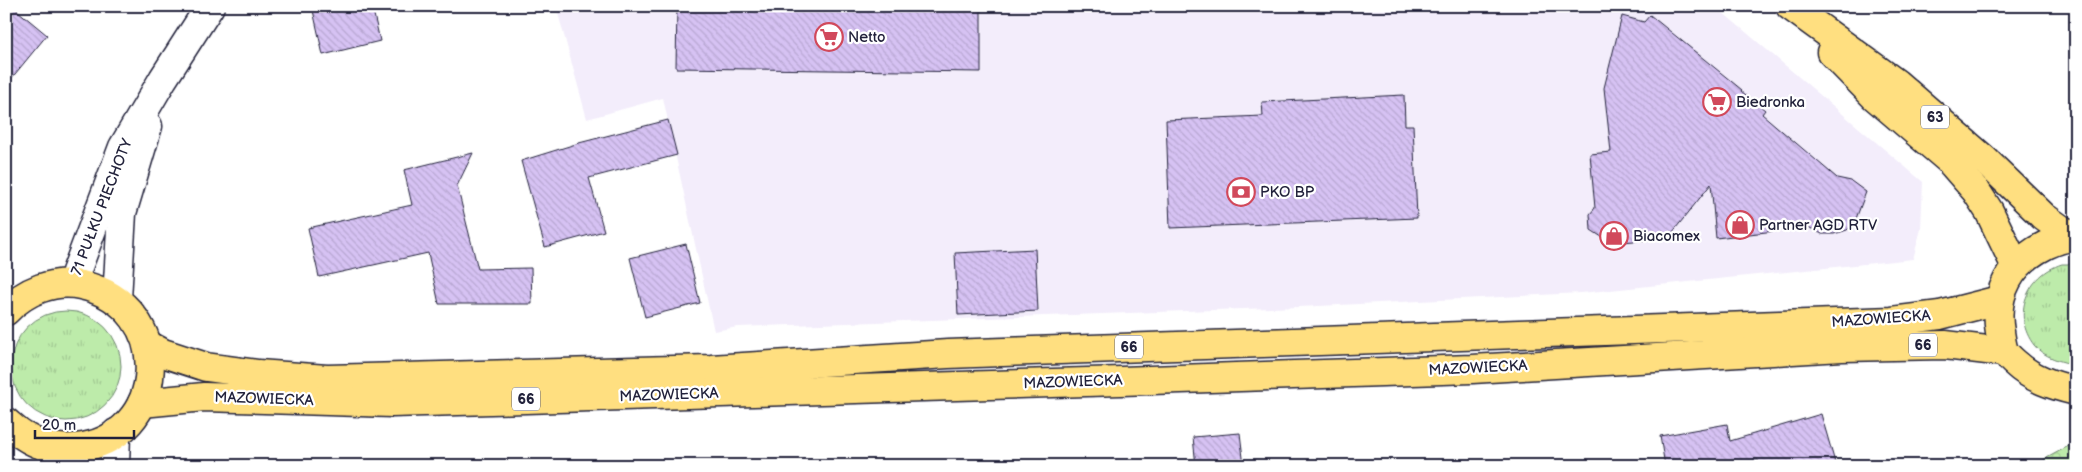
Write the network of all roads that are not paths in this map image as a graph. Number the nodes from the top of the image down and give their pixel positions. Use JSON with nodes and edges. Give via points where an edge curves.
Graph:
{"nodes":[{"id":1,"x":210,"y":6,"type":"edge"},
{"id":2,"x":1786,"y":6,"type":"edge"},
{"id":3,"x":1790,"y":6,"type":"edge"},
{"id":4,"x":163,"y":80,"type":"junction"},
{"id":5,"x":2074,"y":237,"type":"edge"},
{"id":6,"x":2016,"y":266,"type":"junction"},
{"id":7,"x":73,"y":284,"type":"junction"},
{"id":8,"x":117,"y":299,"type":"junction"},
{"id":9,"x":1999,"y":300,"type":"junction"},
{"id":10,"x":6,"y":311,"type":"edge"},
{"id":11,"x":148,"y":345,"type":"junction"},
{"id":12,"x":2004,"y":352,"type":"junction"},
{"id":13,"x":2076,"y":391,"type":"edge"},
{"id":14,"x":142,"y":403,"type":"junction"},
{"id":15,"x":6,"y":422,"type":"edge"},
{"id":16,"x":116,"y":433,"type":"junction"},
{"id":17,"x":52,"y":456,"type":"edge"},
{"id":18,"x":115,"y":466,"type":"edge"}],
"edges":[{"from":1,"to":4,"type":"street","name":"71 PUŁKU PIECHOTY"},
{"from":2,"to":6,"type":"main road","number":"63","via":[[1874,96],[1949,160],[1976,191]]},
{"from":3,"to":5,"type":"main road","number":"63","via":[[1896,83],[1985,160],[2044,217]]},
{"from":4,"to":7,"type":"street","name":"71 PUŁKU PIECHOTY","via":[[123,147]]},
{"from":4,"to":8,"type":"street","name":"71 PUŁKU PIECHOTY","via":[[122,213]]},
{"from":5,"to":6,"type":"main road","number":"63","via":[[2038,249]]},
{"from":6,"to":9,"type":"main road","number":"63"},
{"from":7,"to":8,"type":"main road","via":[[96,288]]},
{"from":7,"to":10,"type":"main road","via":[[40,288],[25,295]]},
{"from":8,"to":11,"type":"main road","via":[[136,320]]},
{"from":9,"to":11,"type":"main road","name":"MAZOWIECKA","number":"66","via":[[1940,315],[1892,321],[948,354],[573,374],[327,379],[268,375],[206,367],[162,353]]},
{"from":9,"to":12,"type":"main road","number":"63"},
{"from":11,"to":14,"type":"main road","via":[[148,384]]},
{"from":12,"to":13,"type":"main road","via":[[2023,370],[2048,384]]},
{"from":12,"to":14,"type":"main road","name":"MAZOWIECKA","number":"66","via":[[1945,345],[1842,347],[1472,369],[1121,381],[392,403],[204,397]]},
{"from":14,"to":16,"type":"main road"},
{"from":15,"to":17,"type":"main road"},
{"from":16,"to":17,"type":"main road","via":[[100,442],[64,449]]},
{"from":16,"to":18,"type":"street"}]}
